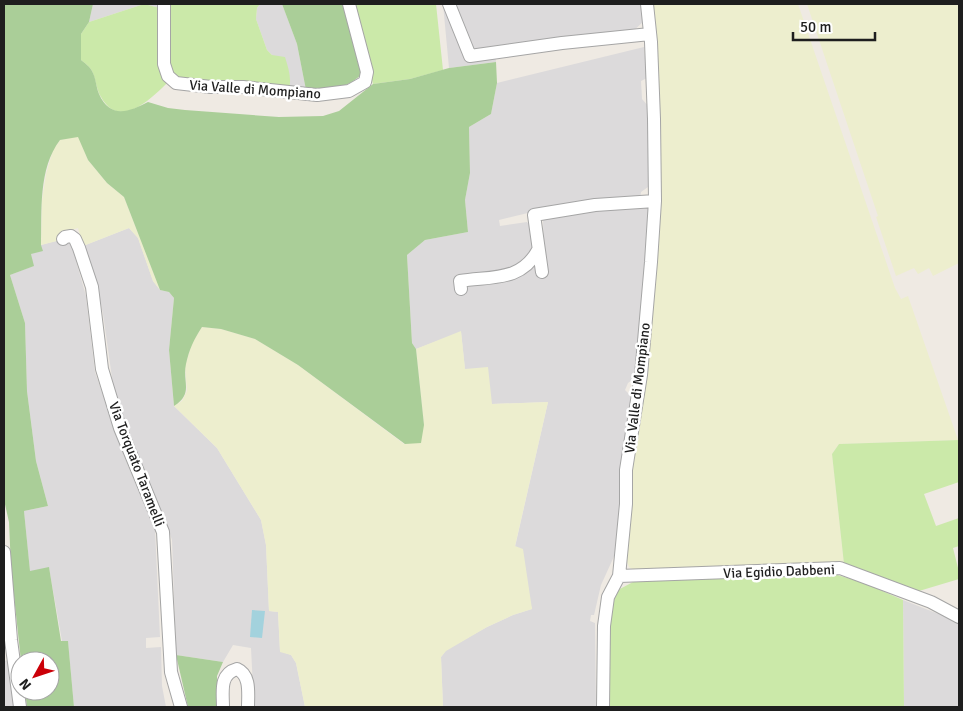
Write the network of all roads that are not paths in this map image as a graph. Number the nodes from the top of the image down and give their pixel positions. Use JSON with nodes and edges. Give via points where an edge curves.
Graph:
{"nodes":[{"id":1,"x":164,"y":4,"type":"edge"},
{"id":2,"x":349,"y":4,"type":"edge"},
{"id":3,"x":450,"y":4,"type":"edge"},
{"id":4,"x":647,"y":4,"type":"edge"},
{"id":5,"x":650,"y":34,"type":"junction"},
{"id":6,"x":655,"y":201,"type":"junction"},
{"id":7,"x":63,"y":239,"type":"dead end"},
{"id":8,"x":538,"y":250,"type":"junction"},
{"id":9,"x":542,"y":272,"type":"dead end"},
{"id":10,"x":460,"y":281,"type":"dead end"},
{"id":11,"x":4,"y":552,"type":"edge"},
{"id":12,"x":619,"y":576,"type":"junction"},
{"id":13,"x":959,"y":617,"type":"edge"},
{"id":14,"x":20,"y":707,"type":"edge"},
{"id":15,"x":181,"y":707,"type":"edge"},
{"id":16,"x":223,"y":707,"type":"edge"},
{"id":17,"x":248,"y":707,"type":"edge"},
{"id":18,"x":603,"y":707,"type":"edge"}],
"edges":[{"from":1,"to":2,"type":"street","name":"Via Valle di Mompiano","via":[[164,64],[168,76],[176,82],[317,95],[349,91],[365,82],[367,72]]},
{"from":3,"to":5,"type":"street","via":[[470,56]]},
{"from":4,"to":5,"type":"street","name":"Via Valle di Mompiano"},
{"from":5,"to":6,"type":"street","name":"Via Valle di Mompiano"},
{"from":6,"to":8,"type":"street","via":[[595,204],[534,215]]},
{"from":6,"to":12,"type":"street","name":"Via Valle di Mompiano","via":[[641,375],[626,470]]},
{"from":7,"to":15,"type":"street","name":"Via Torquato Taramelli","via":[[71,236],[79,248],[92,287],[102,369],[120,428],[163,532],[171,672]]},
{"from":8,"to":9,"type":"street"},
{"from":8,"to":10,"type":"street","via":[[524,268],[514,273]]},
{"from":11,"to":14,"type":"street","via":[[10,640]]},
{"from":12,"to":13,"type":"street","name":"Via Egidio Dabbeni","via":[[840,568],[931,602]]},
{"from":12,"to":18,"type":"street","via":[[608,597]]},
{"from":16,"to":17,"type":"street","via":[[224,677],[237,669],[247,679]]}]}
